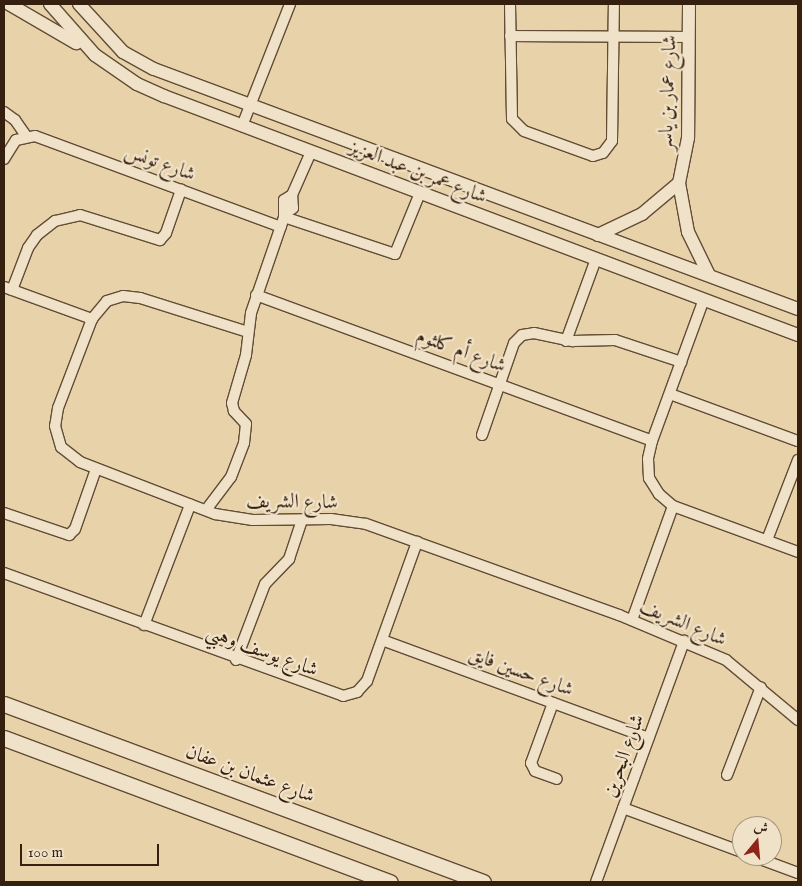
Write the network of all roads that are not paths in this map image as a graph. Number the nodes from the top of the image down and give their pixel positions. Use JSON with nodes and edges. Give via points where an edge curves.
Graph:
{"nodes":[{"id":1,"x":9,"y":4,"type":"edge"},
{"id":2,"x":50,"y":4,"type":"edge"},
{"id":3,"x":79,"y":4,"type":"edge"},
{"id":4,"x":290,"y":4,"type":"edge"},
{"id":5,"x":510,"y":4,"type":"edge"},
{"id":6,"x":614,"y":4,"type":"edge"},
{"id":7,"x":690,"y":4,"type":"edge"},
{"id":8,"x":510,"y":36,"type":"junction"},
{"id":9,"x":614,"y":36,"type":"junction"},
{"id":10,"x":689,"y":36,"type":"junction"},
{"id":11,"x":95,"y":55,"type":"junction"},
{"id":12,"x":250,"y":106,"type":"junction"},
{"id":13,"x":4,"y":112,"type":"edge"},
{"id":14,"x":242,"y":126,"type":"junction"},
{"id":15,"x":26,"y":136,"type":"junction"},
{"id":16,"x":311,"y":152,"type":"junction"},
{"id":17,"x":4,"y":159,"type":"edge"},
{"id":18,"x":679,"y":183,"type":"junction"},
{"id":19,"x":182,"y":190,"type":"junction"},
{"id":20,"x":420,"y":193,"type":"junction"},
{"id":21,"x":285,"y":215,"type":"junction"},
{"id":22,"x":281,"y":227,"type":"junction"},
{"id":23,"x":598,"y":235,"type":"junction"},
{"id":24,"x":596,"y":259,"type":"junction"},
{"id":25,"x":708,"y":275,"type":"junction"},
{"id":26,"x":8,"y":288,"type":"edge"},
{"id":27,"x":256,"y":295,"type":"junction"},
{"id":28,"x":704,"y":299,"type":"junction"},
{"id":29,"x":798,"y":309,"type":"edge"},
{"id":30,"x":92,"y":319,"type":"junction"},
{"id":31,"x":248,"y":332,"type":"junction"},
{"id":32,"x":798,"y":335,"type":"edge"},
{"id":33,"x":566,"y":341,"type":"junction"},
{"id":34,"x":681,"y":362,"type":"junction"},
{"id":35,"x":500,"y":384,"type":"junction"},
{"id":36,"x":670,"y":394,"type":"junction"},
{"id":37,"x":482,"y":435,"type":"dead end"},
{"id":38,"x":652,"y":441,"type":"junction"},
{"id":39,"x":798,"y":441,"type":"edge"},
{"id":40,"x":798,"y":460,"type":"edge"},
{"id":41,"x":96,"y":469,"type":"junction"},
{"id":42,"x":190,"y":505,"type":"junction"},
{"id":43,"x":673,"y":506,"type":"junction"},
{"id":44,"x":206,"y":510,"type":"junction"},
{"id":45,"x":4,"y":513,"type":"edge"},
{"id":46,"x":302,"y":520,"type":"junction"},
{"id":47,"x":767,"y":540,"type":"junction"},
{"id":48,"x":418,"y":542,"type":"junction"},
{"id":49,"x":798,"y":552,"type":"edge"},
{"id":50,"x":4,"y":574,"type":"edge"},
{"id":51,"x":632,"y":620,"type":"junction"},
{"id":52,"x":144,"y":625,"type":"junction"},
{"id":53,"x":382,"y":640,"type":"junction"},
{"id":54,"x":684,"y":641,"type":"junction"},
{"id":55,"x":236,"y":660,"type":"junction"},
{"id":56,"x":761,"y":686,"type":"junction"},
{"id":57,"x":553,"y":703,"type":"junction"},
{"id":58,"x":4,"y":704,"type":"edge"},
{"id":59,"x":798,"y":720,"type":"edge"},
{"id":60,"x":4,"y":738,"type":"edge"},
{"id":61,"x":648,"y":738,"type":"junction"},
{"id":62,"x":727,"y":775,"type":"dead end"},
{"id":63,"x":557,"y":778,"type":"dead end"},
{"id":64,"x":623,"y":808,"type":"junction"},
{"id":65,"x":732,"y":848,"type":"edge"},
{"id":66,"x":779,"y":866,"type":"edge"},
{"id":67,"x":798,"y":873,"type":"edge"},
{"id":68,"x":390,"y":882,"type":"edge"},
{"id":69,"x":483,"y":882,"type":"edge"},
{"id":70,"x":596,"y":882,"type":"edge"}],
"edges":[{"from":1,"to":11,"type":"street"},
{"from":2,"to":11,"type":"street","name":"شارع عمر بن عبد العزيز"},
{"from":3,"to":12,"type":"street","name":"شارع عمر بن عبد العزيز","via":[[123,52],[154,69]]},
{"from":4,"to":12,"type":"street"},
{"from":5,"to":8,"type":"street"},
{"from":6,"to":9,"type":"street"},
{"from":7,"to":10,"type":"street","name":"شارع عمار بن ياسر"},
{"from":8,"to":9,"type":"street"},
{"from":8,"to":9,"type":"street","via":[[510,114],[515,124],[524,131],[593,156],[603,153],[612,141]]},
{"from":9,"to":10,"type":"street"},
{"from":10,"to":18,"type":"street","name":"شارع عمار بن ياسر","via":[[688,138]]},
{"from":11,"to":14,"type":"street","name":"شارع عمر بن عبد العزيز","via":[[137,84]]},
{"from":12,"to":14,"type":"street"},
{"from":12,"to":23,"type":"street","name":"شارع عمر بن عبد العزيز"},
{"from":13,"to":15,"type":"street","via":[[15,120]]},
{"from":14,"to":16,"type":"street","name":"شارع عمر بن عبد العزيز"},
{"from":15,"to":17,"type":"street","via":[[12,143]]},
{"from":15,"to":19,"type":"street","name":"شارع تونس","via":[[42,138]]},
{"from":16,"to":20,"type":"street","name":"شارع عمر بن عبد العزيز"},
{"from":16,"to":21,"type":"street","via":[[292,195],[293,208]]},
{"from":18,"to":23,"type":"street","via":[[642,214]]},
{"from":18,"to":25,"type":"street","name":"شارع عمار بن ياسر","via":[[688,232]]},
{"from":19,"to":22,"type":"street","name":"شارع تونس"},
{"from":19,"to":26,"type":"street","via":[[165,236],[160,240],[80,215],[55,221],[37,235]]},
{"from":20,"to":21,"type":"street","via":[[395,254]]},
{"from":20,"to":24,"type":"street","name":"شارع عمر بن عبد العزيز"},
{"from":21,"to":22,"type":"street"},
{"from":22,"to":27,"type":"street"},
{"from":23,"to":25,"type":"street","name":"شارع عمر بن عبد العزيز"},
{"from":24,"to":28,"type":"street","name":"شارع عمر بن عبد العزيز"},
{"from":24,"to":33,"type":"street"},
{"from":25,"to":29,"type":"street","name":"شارع عمر بن عبد العزيز"},
{"from":26,"to":30,"type":"street"},
{"from":27,"to":31,"type":"street"},
{"from":27,"to":35,"type":"street","name":"شارع أم كلثوم"},
{"from":28,"to":32,"type":"street","name":"شارع عمر بن عبد العزيز"},
{"from":28,"to":34,"type":"street"},
{"from":30,"to":31,"type":"street","name":"شارع الشريف","via":[[107,300],[132,296]]},
{"from":30,"to":41,"type":"street","name":"شارع الشريف","via":[[58,408],[55,426],[65,452]]},
{"from":31,"to":44,"type":"street","via":[[246,355],[232,403],[234,411],[246,424],[244,443],[231,477]]},
{"from":33,"to":34,"type":"street","via":[[614,340]]},
{"from":33,"to":35,"type":"street","via":[[534,333],[522,335],[514,343]]},
{"from":34,"to":36,"type":"street"},
{"from":35,"to":37,"type":"street"},
{"from":35,"to":38,"type":"street","name":"شارع أم كلثوم"},
{"from":36,"to":38,"type":"street"},
{"from":36,"to":39,"type":"street"},
{"from":38,"to":43,"type":"street","via":[[648,459],[649,478],[659,494]]},
{"from":40,"to":47,"type":"street"},
{"from":41,"to":42,"type":"street","name":"شارع الشريف"},
{"from":41,"to":45,"type":"street","via":[[71,534]]},
{"from":42,"to":44,"type":"street","name":"شارع الشريف"},
{"from":42,"to":52,"type":"street"},
{"from":43,"to":47,"type":"street"},
{"from":43,"to":51,"type":"street"},
{"from":44,"to":46,"type":"street","name":"شارع الشريف","via":[[245,520]]},
{"from":46,"to":48,"type":"street","name":"شارع الشريف","via":[[366,524]]},
{"from":46,"to":55,"type":"street","via":[[289,559],[265,584]]},
{"from":47,"to":49,"type":"street"},
{"from":48,"to":51,"type":"street","name":"شارع الشريف"},
{"from":48,"to":53,"type":"street","name":"شارع يوسف وهبي"},
{"from":50,"to":52,"type":"street","name":"شارع يوسف وهبي"},
{"from":51,"to":54,"type":"street","name":"شارع الشريف"},
{"from":52,"to":55,"type":"street","name":"شارع يوسف وهبي"},
{"from":53,"to":55,"type":"street","name":"شارع يوسف وهبي","via":[[367,681],[357,692],[343,696]]},
{"from":53,"to":57,"type":"street","name":"شارع حسين فايق"},
{"from":54,"to":56,"type":"street","name":"شارع الشريف","via":[[726,660]]},
{"from":54,"to":61,"type":"street","name":"شارع البحرين"},
{"from":56,"to":59,"type":"street","name":"شارع الشريف"},
{"from":56,"to":62,"type":"street"},
{"from":57,"to":61,"type":"street","name":"شارع حسين فايق"},
{"from":57,"to":63,"type":"street","via":[[531,763],[535,771]]},
{"from":58,"to":69,"type":"main road","name":"شارع عثمان بن عفان"},
{"from":60,"to":68,"type":"main road"},
{"from":61,"to":64,"type":"street","name":"شارع البحرين"},
{"from":64,"to":65,"type":"street"},
{"from":64,"to":70,"type":"street","name":"شارع البحرين"},
{"from":66,"to":67,"type":"street"}]}
